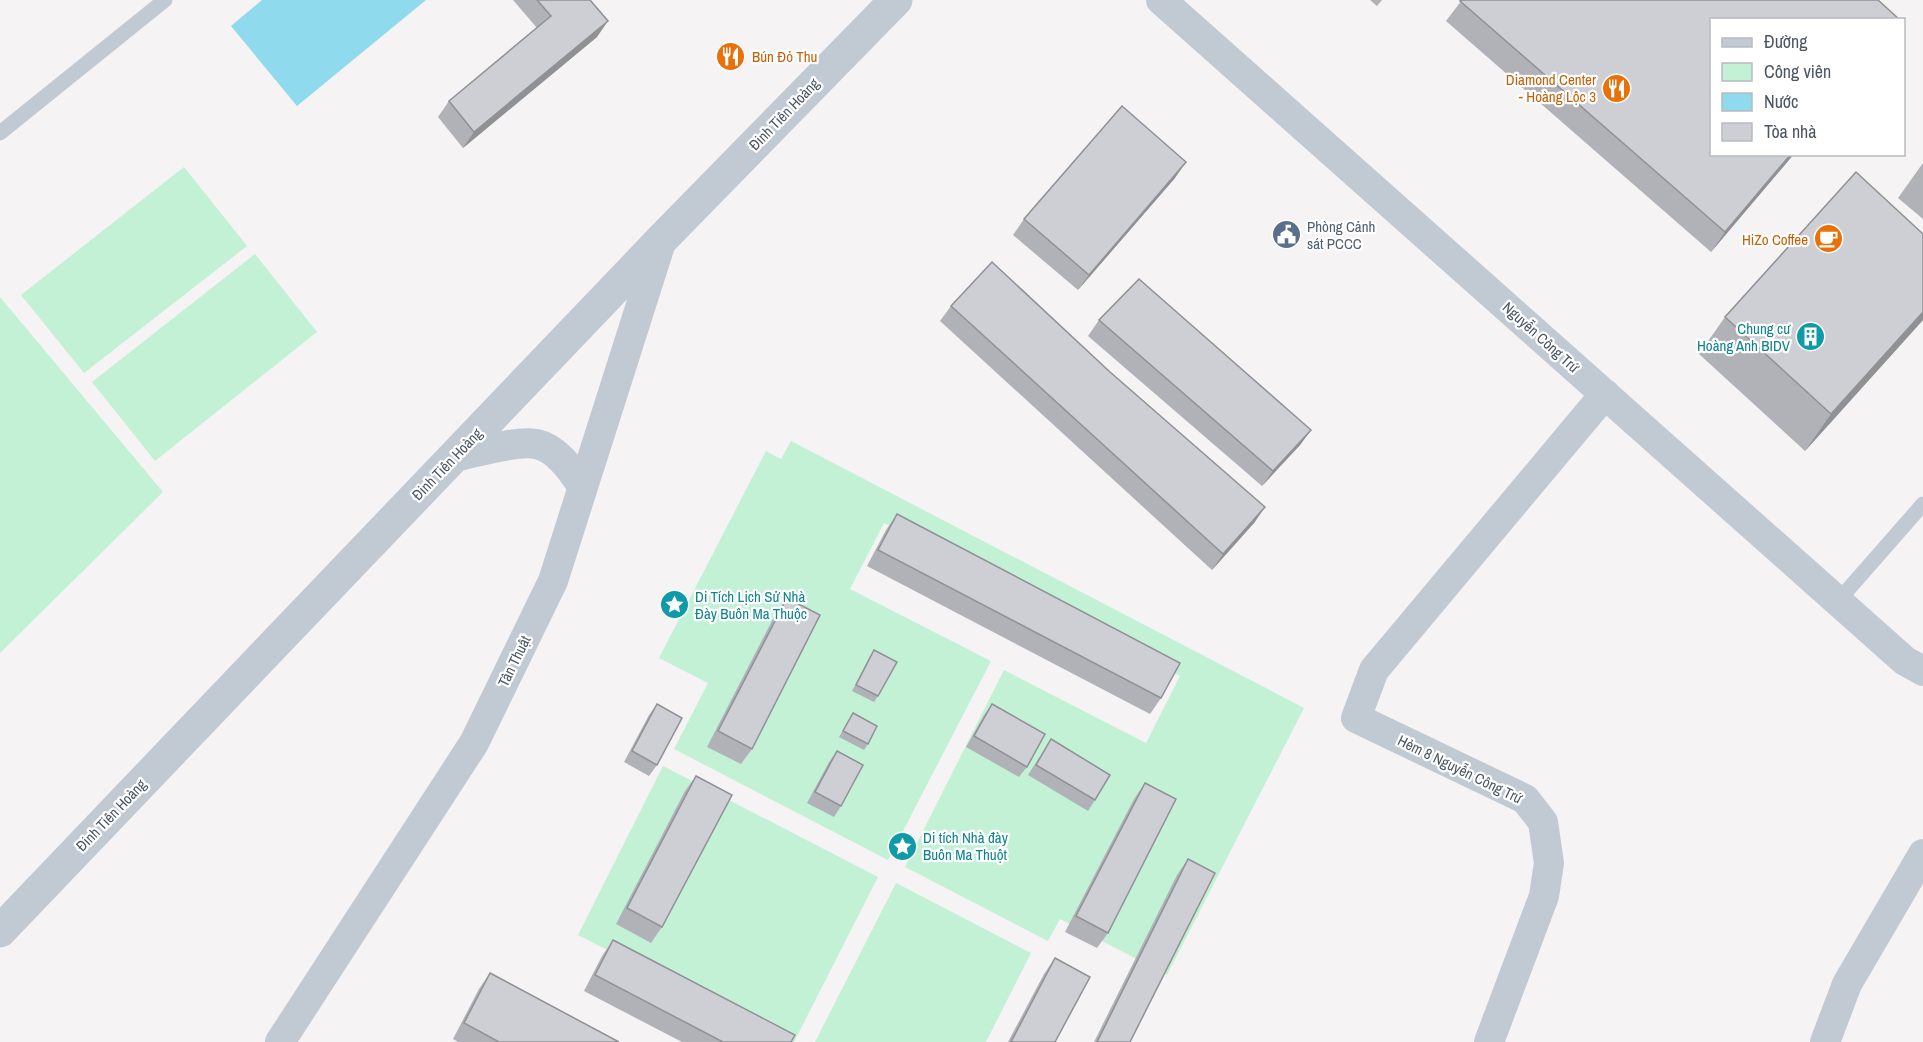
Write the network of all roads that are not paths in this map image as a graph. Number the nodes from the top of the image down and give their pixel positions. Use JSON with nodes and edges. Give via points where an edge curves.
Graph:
{"nodes":[{"id":1,"x":165,"y":0,"type":"edge"},
{"id":2,"x":896,"y":0,"type":"edge"},
{"id":3,"x":1161,"y":0,"type":"edge"},
{"id":4,"x":0,"y":134,"type":"edge"},
{"id":5,"x":662,"y":239,"type":"junction"},
{"id":6,"x":1605,"y":394,"type":"junction"},
{"id":7,"x":454,"y":457,"type":"junction"},
{"id":8,"x":583,"y":487,"type":"junction"},
{"id":9,"x":1923,"y":504,"type":"edge"},
{"id":10,"x":1838,"y":601,"type":"junction"},
{"id":11,"x":1923,"y":672,"type":"edge"},
{"id":12,"x":1923,"y":854,"type":"edge"},
{"id":13,"x":0,"y":931,"type":"edge"},
{"id":14,"x":280,"y":1042,"type":"edge"},
{"id":15,"x":1489,"y":1042,"type":"edge"},
{"id":16,"x":1825,"y":1042,"type":"edge"}],
"edges":[{"from":1,"to":4,"type":"lane"},
{"from":2,"to":5,"type":"street","name":"Đinh Tiên Hoàng"},
{"from":3,"to":6,"type":"street","name":"Nguyễn Công Trứ"},
{"from":5,"to":7,"type":"street","name":"Đinh Tiên Hoàng"},
{"from":5,"to":8,"type":"street","name":"Tân Thuật"},
{"from":6,"to":10,"type":"street","name":"Nguyễn Công Trứ"},
{"from":6,"to":15,"type":"street","name":"Hẻm 8 Nguyễn Công Trứ","via":[[1374,670],[1356,718],[1525,799],[1544,822],[1550,863],[1544,896]]},
{"from":7,"to":8,"type":"street","via":[[524,443],[538,444],[558,455]]},
{"from":7,"to":13,"type":"street","name":"Đinh Tiên Hoàng"},
{"from":8,"to":14,"type":"street","name":"Tân Thuật","via":[[553,581],[474,743]]},
{"from":9,"to":10,"type":"lane"},
{"from":10,"to":11,"type":"street","name":"Nguyễn Công Trứ","via":[[1905,661]]},
{"from":12,"to":16,"type":"street","via":[[1847,984]]}]}
